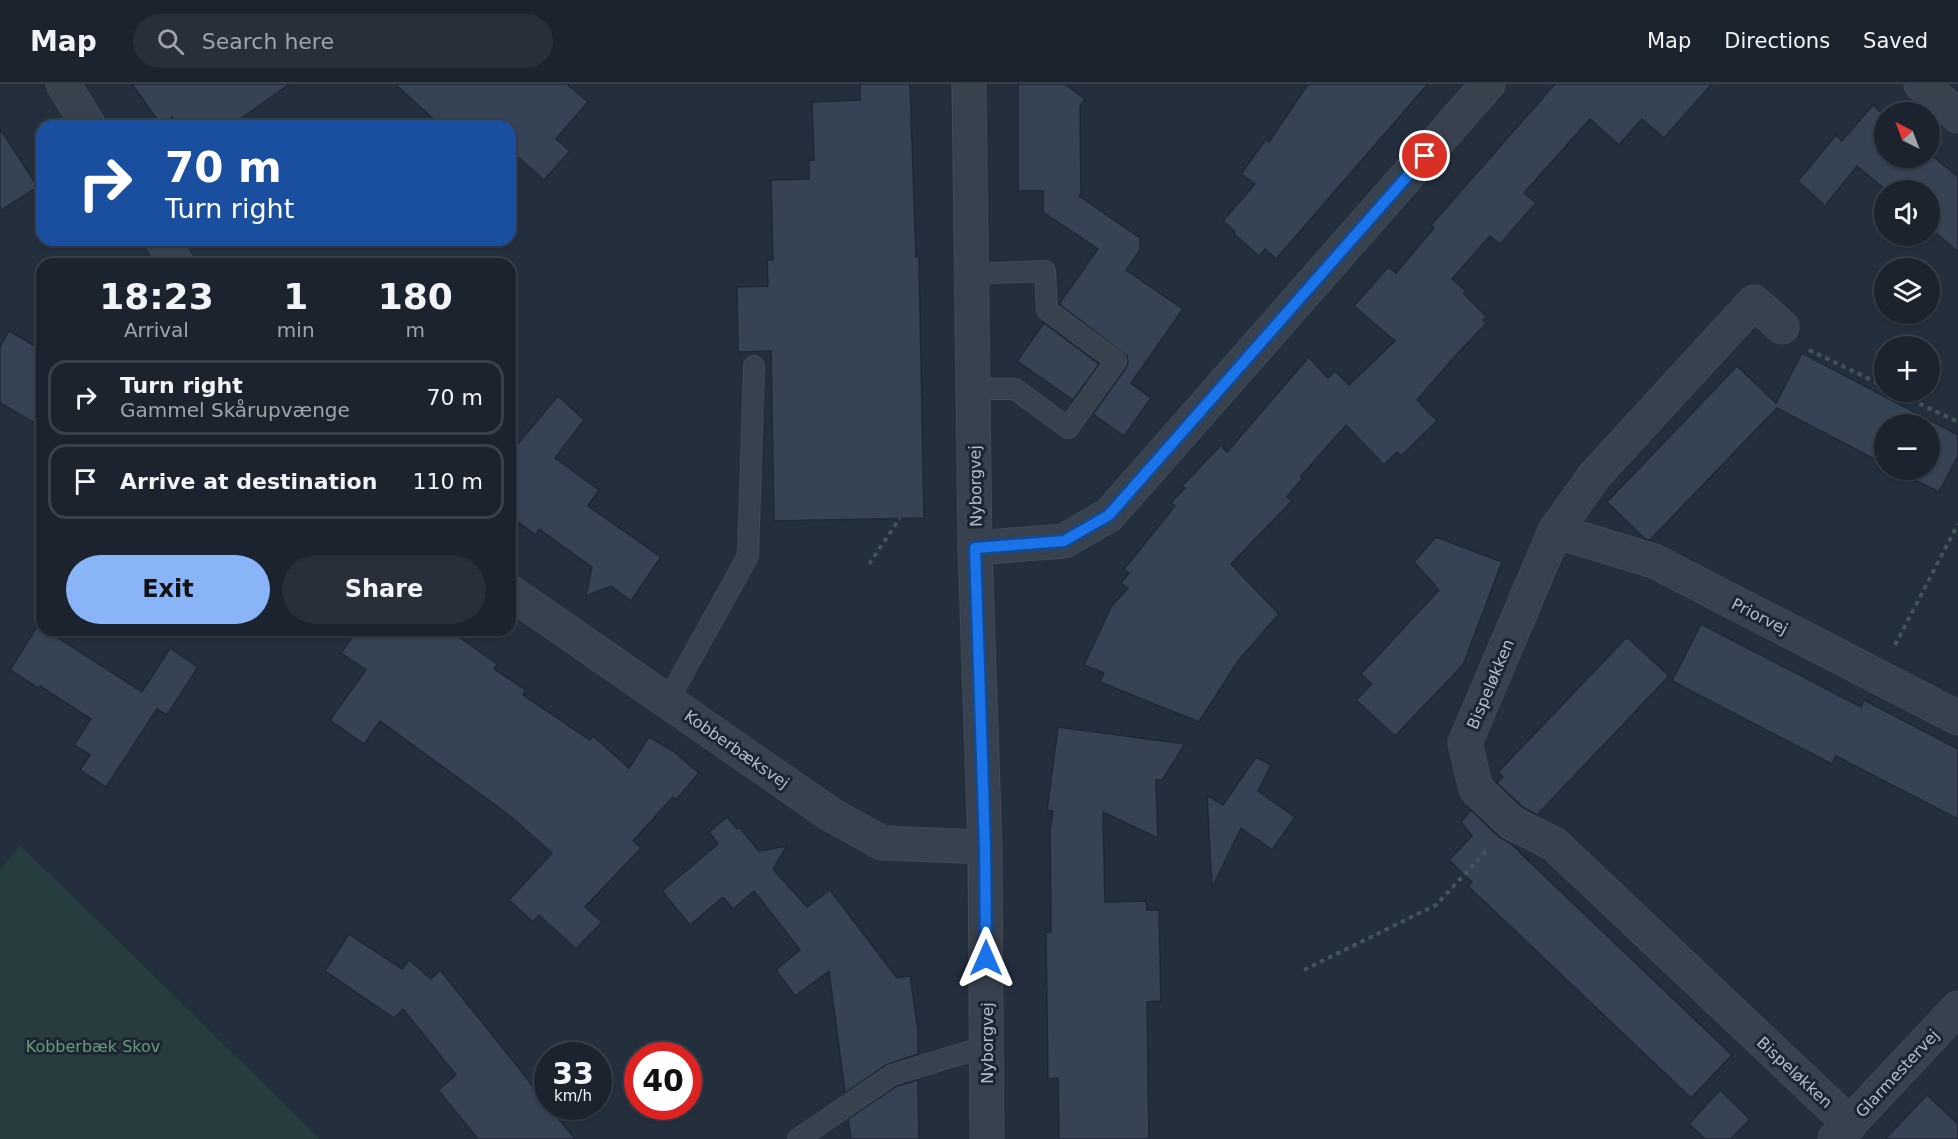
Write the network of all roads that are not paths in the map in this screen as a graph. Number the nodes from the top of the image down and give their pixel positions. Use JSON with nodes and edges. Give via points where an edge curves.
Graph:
{"nodes":[{"id":1,"x":63,"y":84,"type":"edge"},
{"id":2,"x":969,"y":84,"type":"edge"},
{"id":3,"x":1488,"y":84,"type":"edge"},
{"id":4,"x":1921,"y":84,"type":"edge"},
{"id":5,"x":1958,"y":116,"type":"edge"},
{"id":6,"x":86,"y":120,"type":"edge"},
{"id":7,"x":972,"y":274,"type":"junction"},
{"id":8,"x":1782,"y":327,"type":"road end"},
{"id":9,"x":754,"y":366,"type":"dead end"},
{"id":10,"x":974,"y":389,"type":"junction"},
{"id":11,"x":1555,"y":531,"type":"junction"},
{"id":12,"x":975,"y":548,"type":"junction"},
{"id":13,"x":516,"y":596,"type":"edge"},
{"id":14,"x":667,"y":702,"type":"junction"},
{"id":15,"x":1958,"y":718,"type":"edge"},
{"id":16,"x":985,"y":847,"type":"junction"},
{"id":17,"x":1958,"y":1008,"type":"edge"},
{"id":18,"x":987,"y":1046,"type":"junction"},
{"id":19,"x":1842,"y":1131,"type":"edge"},
{"id":20,"x":798,"y":1139,"type":"edge"},
{"id":21,"x":987,"y":1139,"type":"edge"}],
"edges":[{"from":1,"to":6,"type":"street"},
{"from":2,"to":7,"type":"street","name":"Nyborgvej"},
{"from":3,"to":12,"type":"street","via":[[1109,515],[1064,541]]},
{"from":4,"to":5,"type":"street"},
{"from":7,"to":10,"type":"street","name":"Nyborgvej"},
{"from":7,"to":10,"type":"lane","via":[[1045,271],[1047,310],[1116,361],[1068,428],[1015,389]]},
{"from":8,"to":11,"type":"street","name":"Bispeløkken","via":[[1754,302],[1595,475]]},
{"from":9,"to":14,"type":"lane","via":[[748,556]]},
{"from":10,"to":12,"type":"street","name":"Nyborgvej"},
{"from":11,"to":15,"type":"street","name":"Priorvej","via":[[1654,561]]},
{"from":11,"to":19,"type":"street","name":"Bispeløkken","via":[[1465,743],[1476,789],[1512,823],[1554,844]]},
{"from":12,"to":16,"type":"street","name":"Nyborgvej"},
{"from":13,"to":14,"type":"street","name":"Kobberbæksvej"},
{"from":14,"to":16,"type":"street","name":"Kobberbæksvej","via":[[830,814],[882,843]]},
{"from":16,"to":18,"type":"street","name":"Nyborgvej"},
{"from":17,"to":19,"type":"street","name":"Glarmestervej"},
{"from":18,"to":20,"type":"lane","via":[[892,1075]]},
{"from":18,"to":21,"type":"street","name":"Nyborgvej"}]}
